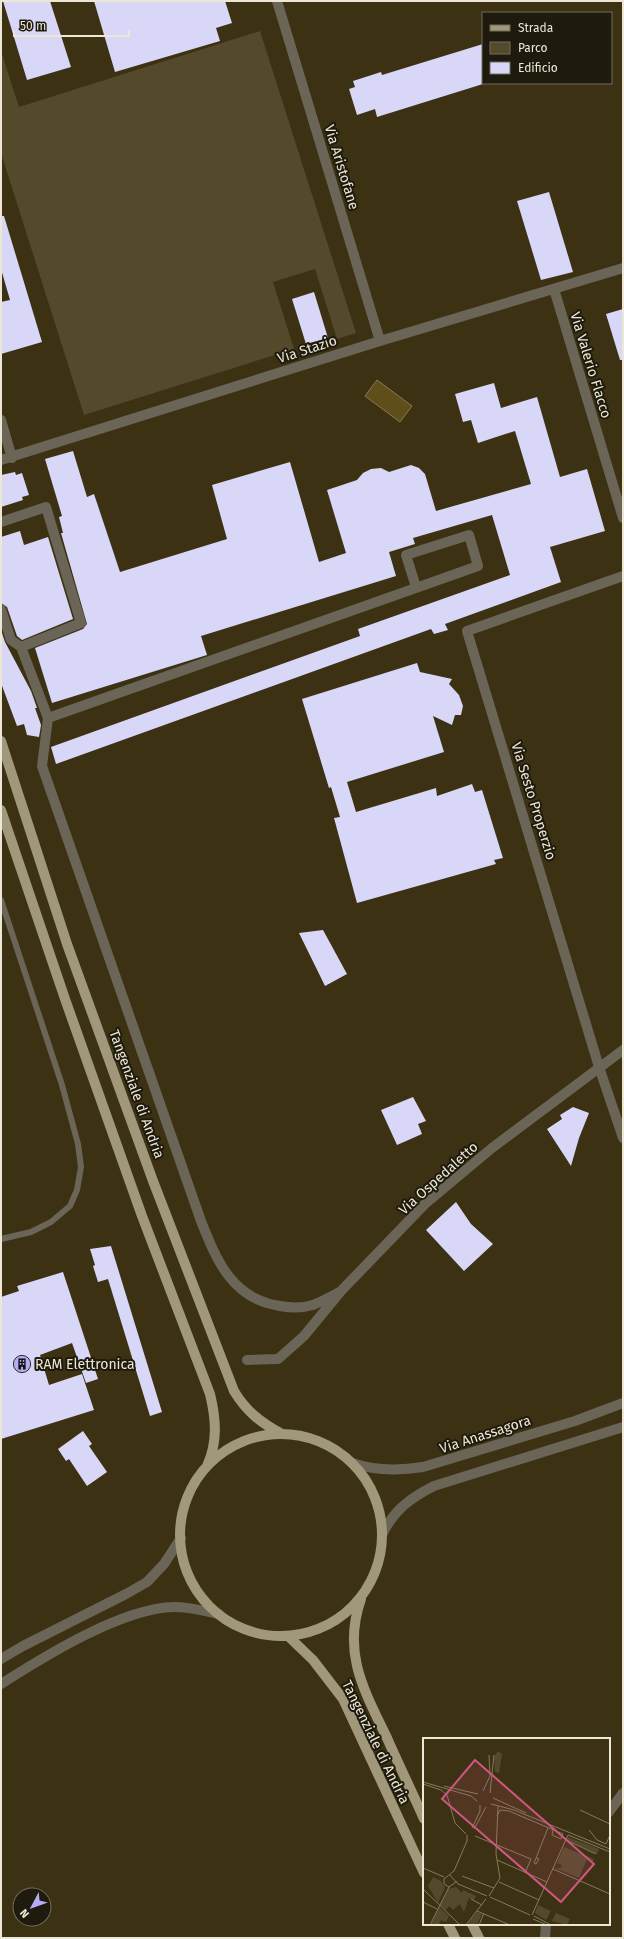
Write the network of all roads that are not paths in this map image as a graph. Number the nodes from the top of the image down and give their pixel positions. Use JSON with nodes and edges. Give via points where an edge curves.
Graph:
{"nodes":[{"id":1,"x":277,"y":1,"type":"edge"},
{"id":2,"x":623,"y":268,"type":"edge"},
{"id":3,"x":554,"y":289,"type":"junction"},
{"id":4,"x":380,"y":341,"type":"junction"},
{"id":5,"x":1,"y":420,"type":"edge"},
{"id":6,"x":12,"y":458,"type":"junction"},
{"id":7,"x":1,"y":460,"type":"edge"},
{"id":8,"x":623,"y":518,"type":"edge"},
{"id":9,"x":1,"y":522,"type":"edge"},
{"id":10,"x":623,"y":576,"type":"edge"},
{"id":11,"x":416,"y":587,"type":"junction"},
{"id":12,"x":1,"y":608,"type":"edge"},
{"id":13,"x":21,"y":647,"type":"junction"},
{"id":14,"x":48,"y":718,"type":"junction"},
{"id":15,"x":1,"y":741,"type":"edge"},
{"id":16,"x":1,"y":810,"type":"edge"},
{"id":17,"x":1,"y":900,"type":"edge"},
{"id":18,"x":623,"y":1050,"type":"edge"},
{"id":19,"x":599,"y":1067,"type":"junction"},
{"id":20,"x":623,"y":1138,"type":"edge"},
{"id":21,"x":1,"y":1239,"type":"edge"},
{"id":22,"x":342,"y":1292,"type":"junction"},
{"id":23,"x":247,"y":1360,"type":"dead end"},
{"id":24,"x":623,"y":1403,"type":"edge"},
{"id":25,"x":623,"y":1427,"type":"edge"},
{"id":26,"x":282,"y":1434,"type":"junction"},
{"id":27,"x":352,"y":1463,"type":"junction"},
{"id":28,"x":207,"y":1466,"type":"junction"},
{"id":29,"x":382,"y":1536,"type":"junction"},
{"id":30,"x":180,"y":1538,"type":"junction"},
{"id":31,"x":363,"y":1595,"type":"junction"},
{"id":32,"x":219,"y":1614,"type":"junction"},
{"id":33,"x":288,"y":1636,"type":"junction"},
{"id":34,"x":1,"y":1659,"type":"edge"},
{"id":35,"x":1,"y":1684,"type":"edge"},
{"id":36,"x":623,"y":1793,"type":"edge"},
{"id":37,"x":610,"y":1811,"type":"edge"},
{"id":38,"x":423,"y":1817,"type":"edge"},
{"id":39,"x":423,"y":1871,"type":"edge"},
{"id":40,"x":448,"y":1925,"type":"edge"},
{"id":41,"x":472,"y":1925,"type":"edge"},
{"id":42,"x":546,"y":1925,"type":"edge"},
{"id":43,"x":454,"y":1938,"type":"edge"},
{"id":44,"x":479,"y":1938,"type":"edge"},
{"id":45,"x":545,"y":1938,"type":"edge"}],
"edges":[{"from":1,"to":4,"type":"street","name":"Via Aristofane"},
{"from":2,"to":3,"type":"street","name":"Via Stazio"},
{"from":3,"to":4,"type":"street","name":"Via Stazio"},
{"from":3,"to":8,"type":"street","name":"Via Valerio Flacco"},
{"from":4,"to":6,"type":"street","name":"Via Stazio"},
{"from":5,"to":6,"type":"street"},
{"from":6,"to":7,"type":"street","name":"Via Stazio"},
{"from":9,"to":13,"type":"street","via":[[46,507],[81,623]]},
{"from":10,"to":19,"type":"street","name":"Via Sesto Properzio","via":[[467,631]]},
{"from":11,"to":11,"type":"street","via":[[478,566],[469,535],[406,555]]},
{"from":11,"to":14,"type":"street"},
{"from":12,"to":13,"type":"street","via":[[11,640]]},
{"from":13,"to":14,"type":"street"},
{"from":14,"to":22,"type":"street","via":[[42,766],[196,1207],[217,1260],[238,1288],[264,1304],[290,1308],[313,1305]]},
{"from":15,"to":26,"type":"main road","name":"Tangenziale di Andria","via":[[70,952],[231,1384],[246,1409],[268,1427]]},
{"from":16,"to":28,"type":"main road","name":"Tangenziale di Andria","via":[[142,1216],[210,1394],[216,1434],[213,1454]]},
{"from":17,"to":21,"type":"lane","via":[[62,1085],[78,1144],[81,1167],[77,1190],[70,1206],[51,1222],[31,1232]]},
{"from":18,"to":19,"type":"street","name":"Via Ospedaletto"},
{"from":19,"to":20,"type":"street","name":"Via Sesto Properzio"},
{"from":19,"to":22,"type":"street","name":"Via Ospedaletto","via":[[492,1148],[425,1204]]},
{"from":22,"to":23,"type":"street","name":"Via Ospedaletto","via":[[304,1336],[278,1359]]},
{"from":24,"to":27,"type":"street","name":"Via Anassagora","via":[[576,1421],[423,1467],[381,1470]]},
{"from":25,"to":29,"type":"street","via":[[434,1486],[410,1499],[387,1524]]},
{"from":26,"to":27,"type":"main road","name":"Tangenziale di Andria","via":[[320,1442]]},
{"from":26,"to":28,"type":"main road","name":"Tangenziale di Andria","via":[[261,1436],[241,1442],[223,1452]]},
{"from":27,"to":29,"type":"main road","name":"Tangenziale di Andria","via":[[374,1496]]},
{"from":28,"to":30,"type":"main road","name":"Tangenziale di Andria","via":[[187,1499]]},
{"from":29,"to":31,"type":"main road","name":"Tangenziale di Andria","via":[[378,1563]]},
{"from":30,"to":32,"type":"main road","name":"Tangenziale di Andria","via":[[183,1560],[191,1580],[203,1599]]},
{"from":30,"to":34,"type":"street","via":[[164,1564],[147,1582]]},
{"from":31,"to":33,"type":"main road","name":"Tangenziale di Andria","via":[[348,1611],[330,1624]]},
{"from":31,"to":38,"type":"main road","name":"Tangenziale di Andria","via":[[354,1625],[354,1649],[360,1677]]},
{"from":32,"to":33,"type":"main road","name":"Tangenziale di Andria","via":[[240,1627],[263,1634]]},
{"from":32,"to":35,"type":"street","via":[[176,1607],[145,1611],[102,1628],[60,1649]]},
{"from":33,"to":39,"type":"main road","name":"Tangenziale di Andria","via":[[313,1660],[343,1699]]},
{"from":36,"to":37,"type":"street"},
{"from":40,"to":43,"type":"main road"},
{"from":41,"to":44,"type":"main road"},
{"from":42,"to":45,"type":"street"}]}
